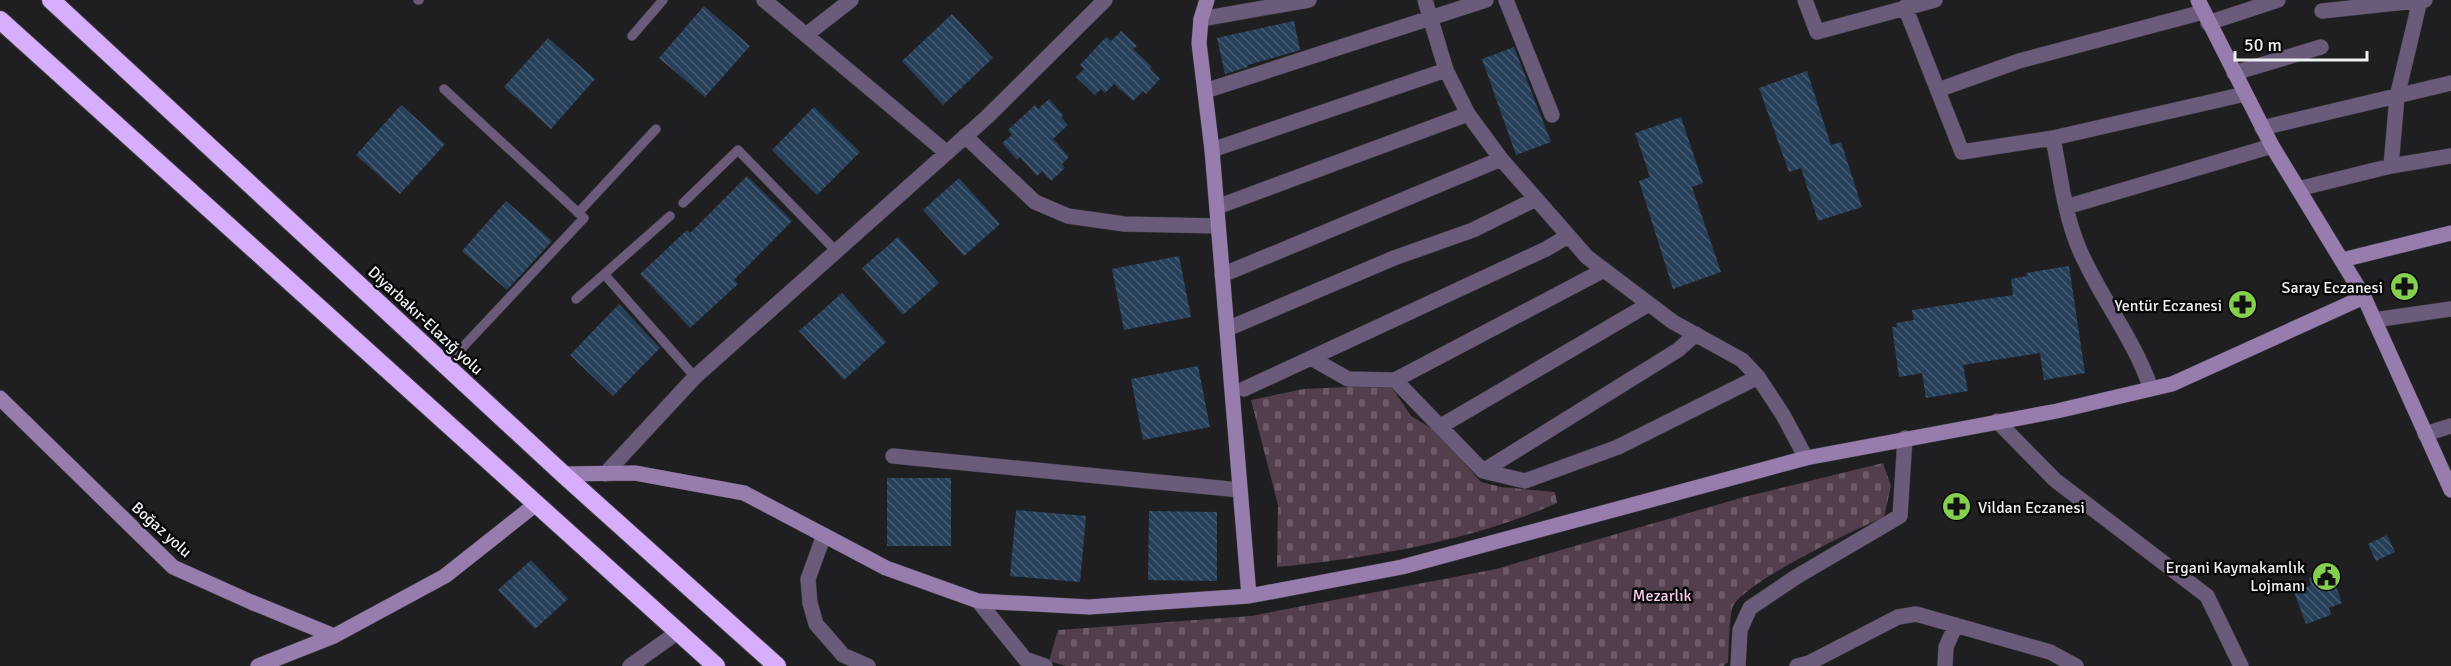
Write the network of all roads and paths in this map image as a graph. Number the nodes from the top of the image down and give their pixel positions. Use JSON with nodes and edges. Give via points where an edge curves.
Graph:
{"nodes":[{"id":1,"x":51,"y":0,"type":"edge"},
{"id":2,"x":663,"y":0,"type":"edge"},
{"id":3,"x":764,"y":0,"type":"edge"},
{"id":4,"x":851,"y":0,"type":"edge"},
{"id":5,"x":1207,"y":0,"type":"edge"},
{"id":6,"x":1310,"y":0,"type":"edge"},
{"id":7,"x":1425,"y":0,"type":"edge"},
{"id":8,"x":1486,"y":0,"type":"edge"},
{"id":9,"x":1506,"y":0,"type":"edge"},
{"id":10,"x":1805,"y":0,"type":"edge"},
{"id":11,"x":1935,"y":0,"type":"edge"},
{"id":12,"x":2278,"y":0,"type":"edge"},
{"id":13,"x":2421,"y":0,"type":"edge"},
{"id":14,"x":1103,"y":1,"type":"edge"},
{"id":15,"x":1905,"y":7,"type":"junction"},
{"id":16,"x":2322,"y":11,"type":"dead end"},
{"id":17,"x":2203,"y":12,"type":"edge"},
{"id":18,"x":1201,"y":19,"type":"junction"},
{"id":19,"x":0,"y":20,"type":"edge"},
{"id":20,"x":1431,"y":20,"type":"junction"},
{"id":21,"x":806,"y":35,"type":"junction"},
{"id":22,"x":632,"y":36,"type":"dead end"},
{"id":23,"x":2321,"y":46,"type":"dead end"},
{"id":24,"x":1446,"y":70,"type":"junction"},
{"id":25,"x":2234,"y":73,"type":"junction"},
{"id":26,"x":2451,"y":83,"type":"edge"},
{"id":27,"x":444,"y":89,"type":"dead end"},
{"id":28,"x":1938,"y":90,"type":"junction"},
{"id":29,"x":1205,"y":92,"type":"junction"},
{"id":30,"x":2245,"y":94,"type":"junction"},
{"id":31,"x":2397,"y":97,"type":"junction"},
{"id":32,"x":1468,"y":114,"type":"junction"},
{"id":33,"x":1552,"y":115,"type":"dead end"},
{"id":34,"x":2262,"y":128,"type":"junction"},
{"id":35,"x":656,"y":129,"type":"dead end"},
{"id":36,"x":965,"y":136,"type":"junction"},
{"id":37,"x":2053,"y":138,"type":"junction"},
{"id":38,"x":2272,"y":146,"type":"junction"},
{"id":39,"x":1212,"y":150,"type":"junction"},
{"id":40,"x":946,"y":153,"type":"junction"},
{"id":41,"x":2451,"y":156,"type":"edge"},
{"id":42,"x":1501,"y":159,"type":"junction"},
{"id":43,"x":2391,"y":166,"type":"junction"},
{"id":44,"x":2298,"y":189,"type":"junction"},
{"id":45,"x":1536,"y":199,"type":"junction"},
{"id":46,"x":683,"y":203,"type":"dead end"},
{"id":47,"x":1217,"y":207,"type":"junction"},
{"id":48,"x":2066,"y":207,"type":"junction"},
{"id":49,"x":578,"y":213,"type":"junction"},
{"id":50,"x":670,"y":216,"type":"dead end"},
{"id":51,"x":1218,"y":226,"type":"junction"},
{"id":52,"x":2451,"y":233,"type":"edge"},
{"id":53,"x":1568,"y":236,"type":"junction"},
{"id":54,"x":837,"y":252,"type":"junction"},
{"id":55,"x":2342,"y":260,"type":"junction"},
{"id":56,"x":1604,"y":270,"type":"junction"},
{"id":57,"x":604,"y":274,"type":"junction"},
{"id":58,"x":1222,"y":275,"type":"junction"},
{"id":59,"x":2364,"y":297,"type":"junction"},
{"id":60,"x":576,"y":299,"type":"dead end"},
{"id":61,"x":1648,"y":304,"type":"junction"},
{"id":62,"x":2451,"y":309,"type":"edge"},
{"id":63,"x":2374,"y":320,"type":"junction"},
{"id":64,"x":1227,"y":329,"type":"junction"},
{"id":65,"x":1696,"y":334,"type":"junction"},
{"id":66,"x":1311,"y":358,"type":"junction"},
{"id":67,"x":446,"y":366,"type":"junction"},
{"id":68,"x":695,"y":377,"type":"junction"},
{"id":69,"x":1758,"y":377,"type":"junction"},
{"id":70,"x":1395,"y":380,"type":"junction"},
{"id":71,"x":1244,"y":389,"type":"dead end"},
{"id":72,"x":2151,"y":389,"type":"junction"},
{"id":73,"x":0,"y":398,"type":"edge"},
{"id":74,"x":1997,"y":421,"type":"junction"},
{"id":75,"x":1441,"y":426,"type":"junction"},
{"id":76,"x":2451,"y":426,"type":"edge"},
{"id":77,"x":2425,"y":434,"type":"junction"},
{"id":78,"x":1905,"y":438,"type":"junction"},
{"id":79,"x":893,"y":456,"type":"dead end"},
{"id":80,"x":1806,"y":458,"type":"junction"},
{"id":81,"x":1483,"y":471,"type":"junction"},
{"id":82,"x":563,"y":474,"type":"junction"},
{"id":83,"x":605,"y":474,"type":"junction"},
{"id":84,"x":1240,"y":490,"type":"junction"},
{"id":85,"x":2451,"y":490,"type":"edge"},
{"id":86,"x":536,"y":504,"type":"junction"},
{"id":87,"x":825,"y":535,"type":"junction"},
{"id":88,"x":1249,"y":596,"type":"junction"},
{"id":89,"x":978,"y":601,"type":"junction"},
{"id":90,"x":1956,"y":625,"type":"junction"},
{"id":91,"x":678,"y":632,"type":"junction"},
{"id":92,"x":334,"y":636,"type":"junction"},
{"id":93,"x":2059,"y":662,"type":"edge"},
{"id":94,"x":262,"y":665,"type":"edge"},
{"id":95,"x":630,"y":666,"type":"edge"},
{"id":96,"x":716,"y":666,"type":"edge"},
{"id":97,"x":777,"y":666,"type":"edge"},
{"id":98,"x":868,"y":666,"type":"edge"},
{"id":99,"x":1045,"y":666,"type":"edge"},
{"id":100,"x":1738,"y":666,"type":"edge"},
{"id":101,"x":1797,"y":666,"type":"edge"},
{"id":102,"x":1945,"y":666,"type":"edge"},
{"id":103,"x":2076,"y":666,"type":"edge"},
{"id":104,"x":2241,"y":666,"type":"edge"}],
"edges":[{"from":1,"to":67,"type":"highway","name":"Diyarbakır-Elazığ yolu"},
{"from":2,"to":22,"type":"lane"},
{"from":3,"to":21,"type":"street"},
{"from":4,"to":21,"type":"street"},
{"from":5,"to":18,"type":"street"},
{"from":6,"to":18,"type":"street"},
{"from":7,"to":20,"type":"street"},
{"from":8,"to":20,"type":"street"},
{"from":9,"to":33,"type":"street"},
{"from":10,"to":15,"type":"street","via":[[1817,32]]},
{"from":11,"to":15,"type":"street"},
{"from":12,"to":17,"type":"street"},
{"from":13,"to":16,"type":"street"},
{"from":13,"to":31,"type":"street"},
{"from":14,"to":36,"type":"street"},
{"from":15,"to":28,"type":"street"},
{"from":17,"to":25,"type":"street"},
{"from":17,"to":28,"type":"street","via":[[2019,61]]},
{"from":18,"to":29,"type":"street","via":[[1199,43]]},
{"from":19,"to":86,"type":"highway"},
{"from":20,"to":24,"type":"street"},
{"from":20,"to":29,"type":"street"},
{"from":21,"to":40,"type":"street"},
{"from":23,"to":25,"type":"street"},
{"from":24,"to":32,"type":"street"},
{"from":24,"to":39,"type":"street"},
{"from":25,"to":30,"type":"street"},
{"from":26,"to":31,"type":"street"},
{"from":27,"to":49,"type":"lane"},
{"from":28,"to":37,"type":"street","via":[[1962,152]]},
{"from":29,"to":39,"type":"street"},
{"from":30,"to":34,"type":"street"},
{"from":30,"to":37,"type":"street"},
{"from":31,"to":34,"type":"street"},
{"from":31,"to":43,"type":"street"},
{"from":32,"to":42,"type":"street"},
{"from":32,"to":47,"type":"street"},
{"from":34,"to":38,"type":"street"},
{"from":35,"to":49,"type":"lane"},
{"from":36,"to":40,"type":"street"},
{"from":36,"to":51,"type":"street","via":[[1035,202],[1068,216],[1124,224]]},
{"from":37,"to":48,"type":"street"},
{"from":38,"to":44,"type":"street"},
{"from":38,"to":48,"type":"street"},
{"from":39,"to":47,"type":"street"},
{"from":40,"to":54,"type":"street"},
{"from":41,"to":43,"type":"street"},
{"from":42,"to":45,"type":"street"},
{"from":42,"to":58,"type":"street"},
{"from":43,"to":44,"type":"street"},
{"from":44,"to":55,"type":"street"},
{"from":45,"to":53,"type":"street"},
{"from":45,"to":64,"type":"street","via":[[1473,230],[1394,258]]},
{"from":46,"to":54,"type":"lane","via":[[738,150]]},
{"from":47,"to":51,"type":"street"},
{"from":48,"to":72,"type":"street","via":[[2077,244],[2102,298]]},
{"from":49,"to":67,"type":"lane","via":[[584,218]]},
{"from":50,"to":57,"type":"lane"},
{"from":51,"to":58,"type":"street"},
{"from":52,"to":55,"type":"street"},
{"from":53,"to":56,"type":"street"},
{"from":53,"to":66,"type":"street"},
{"from":54,"to":68,"type":"street"},
{"from":55,"to":59,"type":"street"},
{"from":56,"to":61,"type":"street"},
{"from":56,"to":70,"type":"street"},
{"from":57,"to":60,"type":"lane"},
{"from":57,"to":68,"type":"lane"},
{"from":58,"to":64,"type":"street"},
{"from":59,"to":63,"type":"street"},
{"from":59,"to":72,"type":"street","via":[[2172,384]]},
{"from":61,"to":65,"type":"street"},
{"from":61,"to":75,"type":"street"},
{"from":62,"to":63,"type":"street"},
{"from":63,"to":77,"type":"street"},
{"from":64,"to":84,"type":"street"},
{"from":65,"to":69,"type":"street","via":[[1742,360]]},
{"from":65,"to":81,"type":"street","via":[[1678,350]]},
{"from":66,"to":70,"type":"street","via":[[1348,379]]},
{"from":66,"to":71,"type":"street"},
{"from":67,"to":82,"type":"highway","name":"Diyarbakır-Elazığ yolu"},
{"from":68,"to":83,"type":"street"},
{"from":69,"to":80,"type":"street"},
{"from":69,"to":81,"type":"street","via":[[1618,447],[1552,473],[1525,481]]},
{"from":70,"to":75,"type":"street"},
{"from":72,"to":74,"type":"street"},
{"from":73,"to":92,"type":"street","name":"Boğaz yolu","via":[[173,567]]},
{"from":74,"to":78,"type":"street"},
{"from":74,"to":104,"type":"street","via":[[2055,480],[2207,596]]},
{"from":75,"to":81,"type":"street"},
{"from":76,"to":77,"type":"street"},
{"from":77,"to":85,"type":"street"},
{"from":78,"to":80,"type":"street"},
{"from":78,"to":100,"type":"street","via":[[1900,516],[1750,608],[1740,630]]},
{"from":79,"to":84,"type":"street"},
{"from":80,"to":88,"type":"street","via":[[1402,567]]},
{"from":82,"to":83,"type":"street"},
{"from":82,"to":97,"type":"highway","name":"Diyarbakır-Elazığ yolu"},
{"from":83,"to":87,"type":"street","via":[[634,474],[744,493]]},
{"from":84,"to":88,"type":"street"},
{"from":86,"to":91,"type":"highway"},
{"from":86,"to":92,"type":"street","via":[[445,576]]},
{"from":87,"to":89,"type":"street","via":[[886,568]]},
{"from":87,"to":98,"type":"street","via":[[808,579],[816,624],[843,656]]},
{"from":88,"to":89,"type":"street","via":[[1089,607]]},
{"from":89,"to":99,"type":"street","via":[[1025,660]]},
{"from":90,"to":93,"type":"street","via":[[2050,652]]},
{"from":90,"to":101,"type":"street","via":[[1916,614],[1898,617]]},
{"from":90,"to":102,"type":"street","via":[[1946,646]]},
{"from":91,"to":95,"type":"street"},
{"from":91,"to":96,"type":"highway"},
{"from":92,"to":94,"type":"street"},
{"from":93,"to":103,"type":"street"}]}
